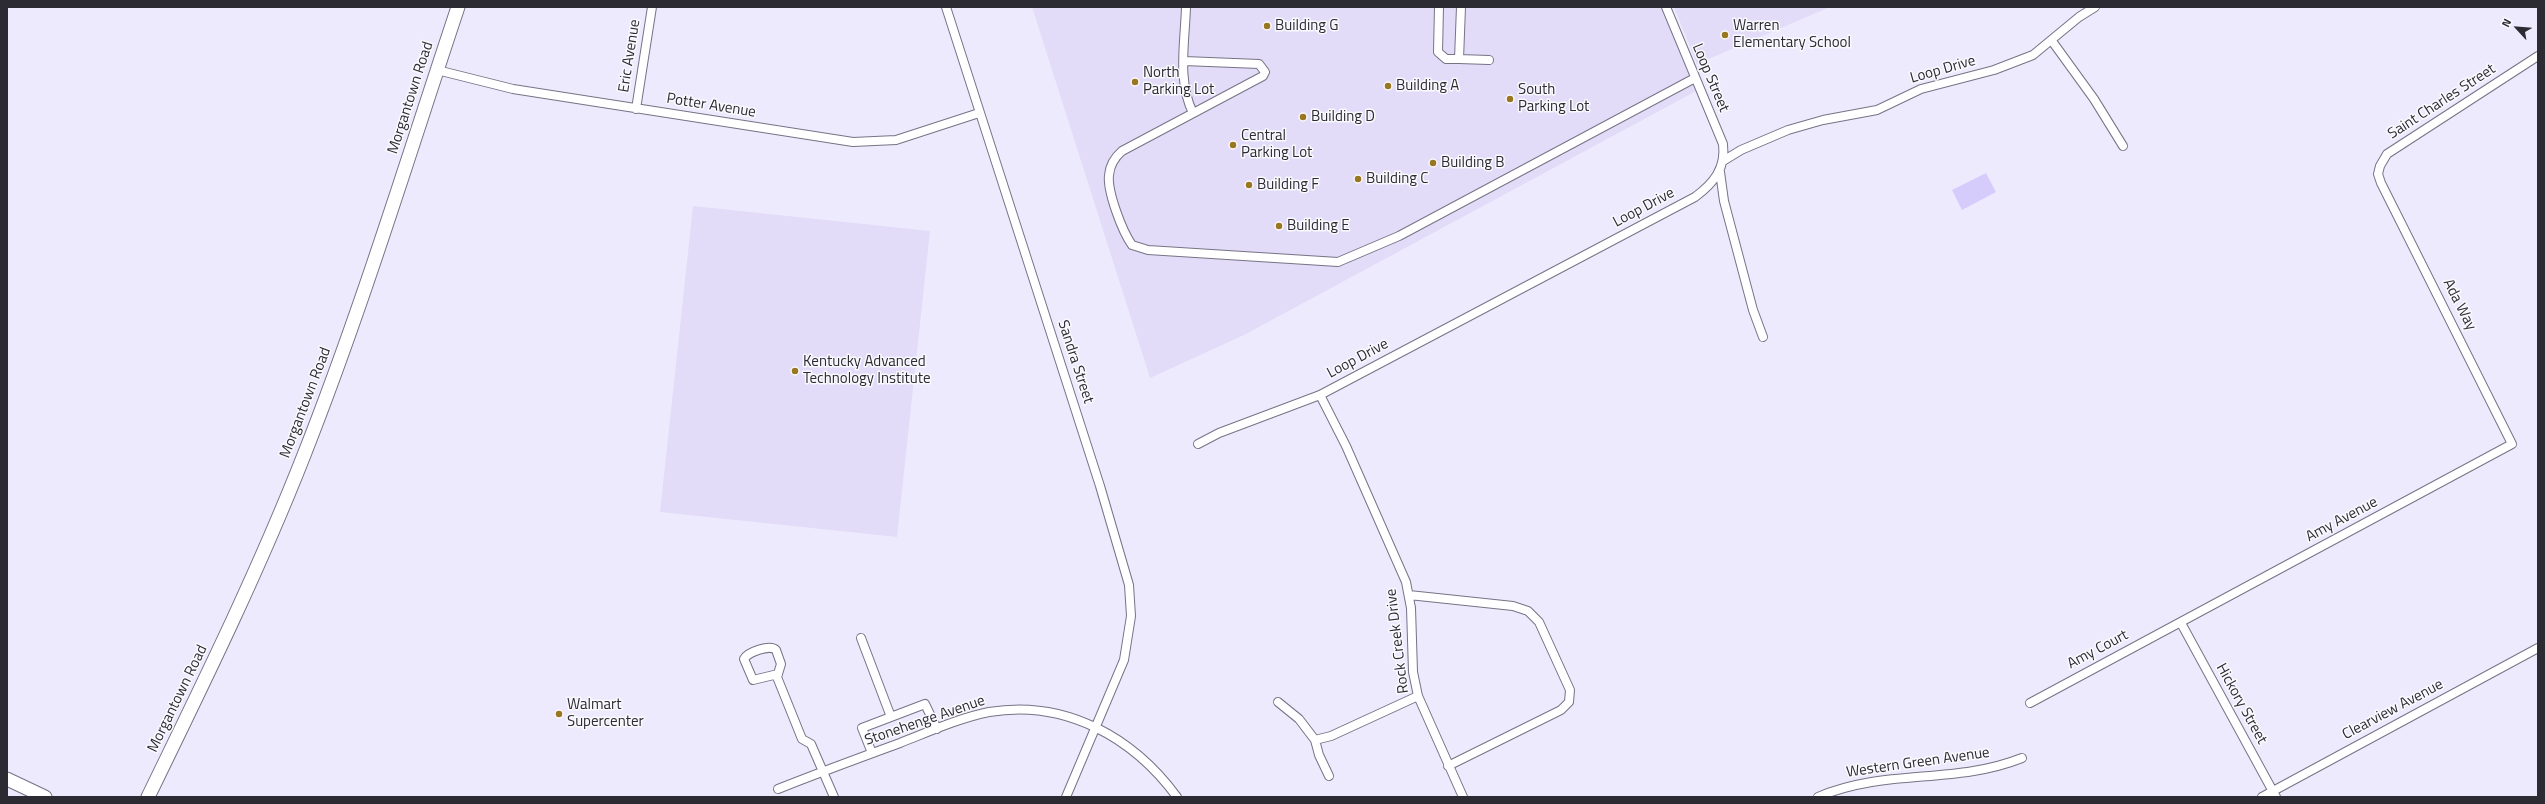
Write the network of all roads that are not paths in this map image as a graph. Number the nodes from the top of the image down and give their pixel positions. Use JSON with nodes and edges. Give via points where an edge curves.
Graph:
{"nodes":[{"id":1,"x":458,"y":7,"type":"edge"},
{"id":2,"x":652,"y":7,"type":"edge"},
{"id":3,"x":946,"y":7,"type":"edge"},
{"id":4,"x":1186,"y":7,"type":"edge"},
{"id":5,"x":1439,"y":7,"type":"edge"},
{"id":6,"x":1461,"y":7,"type":"edge"},
{"id":7,"x":1666,"y":7,"type":"edge"},
{"id":8,"x":2095,"y":7,"type":"edge"},
{"id":9,"x":2052,"y":41,"type":"junction"},
{"id":10,"x":2538,"y":56,"type":"edge"},
{"id":11,"x":1459,"y":59,"type":"junction"},
{"id":12,"x":1489,"y":60,"type":"dead end"},
{"id":13,"x":1184,"y":61,"type":"junction"},
{"id":14,"x":437,"y":70,"type":"junction"},
{"id":15,"x":1695,"y":78,"type":"junction"},
{"id":16,"x":636,"y":109,"type":"junction"},
{"id":17,"x":1194,"y":112,"type":"junction"},
{"id":18,"x":979,"y":113,"type":"junction"},
{"id":19,"x":2123,"y":146,"type":"dead end"},
{"id":20,"x":1723,"y":161,"type":"junction"},
{"id":21,"x":1720,"y":171,"type":"junction"},
{"id":22,"x":2381,"y":183,"type":"joint"},
{"id":23,"x":1763,"y":337,"type":"dead end"},
{"id":24,"x":1320,"y":395,"type":"junction"},
{"id":25,"x":2510,"y":440,"type":"joint"},
{"id":26,"x":1198,"y":444,"type":"dead end"},
{"id":27,"x":1409,"y":595,"type":"junction"},
{"id":28,"x":2181,"y":624,"type":"junction"},
{"id":29,"x":861,"y":638,"type":"dead end"},
{"id":30,"x":2538,"y":648,"type":"edge"},
{"id":31,"x":778,"y":674,"type":"junction"},
{"id":32,"x":1418,"y":696,"type":"junction"},
{"id":33,"x":1278,"y":702,"type":"dead end"},
{"id":34,"x":2030,"y":703,"type":"dead end"},
{"id":35,"x":891,"y":717,"type":"junction"},
{"id":36,"x":1096,"y":727,"type":"junction"},
{"id":37,"x":937,"y":729,"type":"junction"},
{"id":38,"x":1315,"y":740,"type":"junction"},
{"id":39,"x":872,"y":753,"type":"junction"},
{"id":40,"x":2022,"y":758,"type":"dead end"},
{"id":41,"x":1448,"y":766,"type":"junction"},
{"id":42,"x":822,"y":772,"type":"junction"},
{"id":43,"x":1329,"y":776,"type":"dead end"},
{"id":44,"x":7,"y":779,"type":"edge"},
{"id":45,"x":778,"y":789,"type":"dead end"},
{"id":46,"x":2274,"y":794,"type":"edge"},
{"id":47,"x":45,"y":797,"type":"edge"},
{"id":48,"x":148,"y":797,"type":"edge"},
{"id":49,"x":834,"y":797,"type":"edge"},
{"id":50,"x":1066,"y":797,"type":"edge"},
{"id":51,"x":1177,"y":797,"type":"edge"},
{"id":52,"x":1462,"y":797,"type":"edge"},
{"id":53,"x":1818,"y":797,"type":"edge"},
{"id":54,"x":2262,"y":797,"type":"edge"}],
"edges":[{"from":1,"to":14,"type":"main road","name":"Morgantown Road"},
{"from":2,"to":16,"type":"street","name":"Eric Avenue"},
{"from":3,"to":18,"type":"street","name":"Sandra Street"},
{"from":4,"to":13,"type":"street"},
{"from":5,"to":11,"type":"street","via":[[1438,52],[1446,59]]},
{"from":6,"to":11,"type":"street"},
{"from":7,"to":15,"type":"street","name":"Loop Street"},
{"from":8,"to":9,"type":"street","name":"Loop Drive","via":[[2079,17]]},
{"from":9,"to":19,"type":"street","via":[[2082,81]]},
{"from":9,"to":20,"type":"street","name":"Loop Drive","via":[[2033,55],[2005,66],[1920,89],[1878,110],[1823,120],[1788,130],[1741,150]]},
{"from":10,"to":22,"type":"street","name":"Saint Charles Street","via":[[2387,154],[2378,174]]},
{"from":11,"to":12,"type":"street"},
{"from":13,"to":17,"type":"street","via":[[1185,90]]},
{"from":13,"to":17,"type":"street","via":[[1259,64],[1265,72],[1263,76]]},
{"from":14,"to":16,"type":"street","name":"Potter Avenue","via":[[513,89]]},
{"from":14,"to":48,"type":"main road","name":"Morgantown Road","via":[[341,355],[304,455],[241,606]]},
{"from":15,"to":17,"type":"street","via":[[1399,236],[1338,262],[1148,250],[1132,245],[1109,186],[1112,164],[1122,152]]},
{"from":15,"to":20,"type":"street","name":"Loop Street","via":[[1723,144]]},
{"from":16,"to":18,"type":"street","name":"Potter Avenue","via":[[868,143],[896,140]]},
{"from":18,"to":36,"type":"street","name":"Sandra Street","via":[[1100,486],[1129,585],[1131,616],[1128,646],[1116,683]]},
{"from":20,"to":21,"type":"street","name":"Loop Drive"},
{"from":21,"to":23,"type":"street","via":[[1724,201],[1753,310]]},
{"from":21,"to":24,"type":"street","name":"Loop Drive","via":[[1711,185],[1695,197]]},
{"from":22,"to":25,"type":"street","name":"Ada Way"},
{"from":24,"to":26,"type":"street","name":"Loop Drive","via":[[1233,427]]},
{"from":24,"to":27,"type":"street","name":"Rock Creek Drive","via":[[1401,568]]},
{"from":25,"to":28,"type":"street","name":"Amy Avenue","via":[[2512,444]]},
{"from":27,"to":32,"type":"street","name":"Rock Creek Drive"},
{"from":27,"to":41,"type":"street","via":[[1513,606],[1528,611],[1539,622],[1570,690],[1569,702],[1561,710]]},
{"from":28,"to":34,"type":"street","name":"Amy Court"},
{"from":28,"to":46,"type":"street","name":"Hickory Street"},
{"from":29,"to":35,"type":"street"},
{"from":30,"to":46,"type":"street","name":"Clearview Avenue"},
{"from":31,"to":31,"type":"street","via":[[781,664],[774,648],[747,655],[744,659],[753,680]]},
{"from":31,"to":42,"type":"street","via":[[802,739],[811,744]]},
{"from":32,"to":38,"type":"street","via":[[1331,736]]},
{"from":32,"to":41,"type":"street","name":"Rock Creek Drive"},
{"from":33,"to":38,"type":"street","via":[[1299,719]]},
{"from":35,"to":37,"type":"street","via":[[925,704]]},
{"from":35,"to":39,"type":"street","via":[[862,728]]},
{"from":36,"to":37,"type":"street","name":"Stonehenge Avenue","via":[[1056,714],[1016,710],[989,712]]},
{"from":36,"to":50,"type":"street","name":"Sandra Street"},
{"from":36,"to":51,"type":"street","name":"Stonehenge Avenue","via":[[1142,756]]},
{"from":37,"to":39,"type":"street","name":"Stonehenge Avenue"},
{"from":38,"to":43,"type":"street"},
{"from":39,"to":42,"type":"street","name":"Stonehenge Avenue"},
{"from":40,"to":53,"type":"street","name":"Western Green Avenue","via":[[1970,773],[1891,778],[1861,783]]},
{"from":41,"to":52,"type":"street","name":"Rock Creek Drive"},
{"from":42,"to":45,"type":"street","name":"Stonehenge Avenue"},
{"from":42,"to":49,"type":"street"},
{"from":44,"to":47,"type":"main road"},
{"from":46,"to":54,"type":"street","name":"Clearview Avenue"}]}
